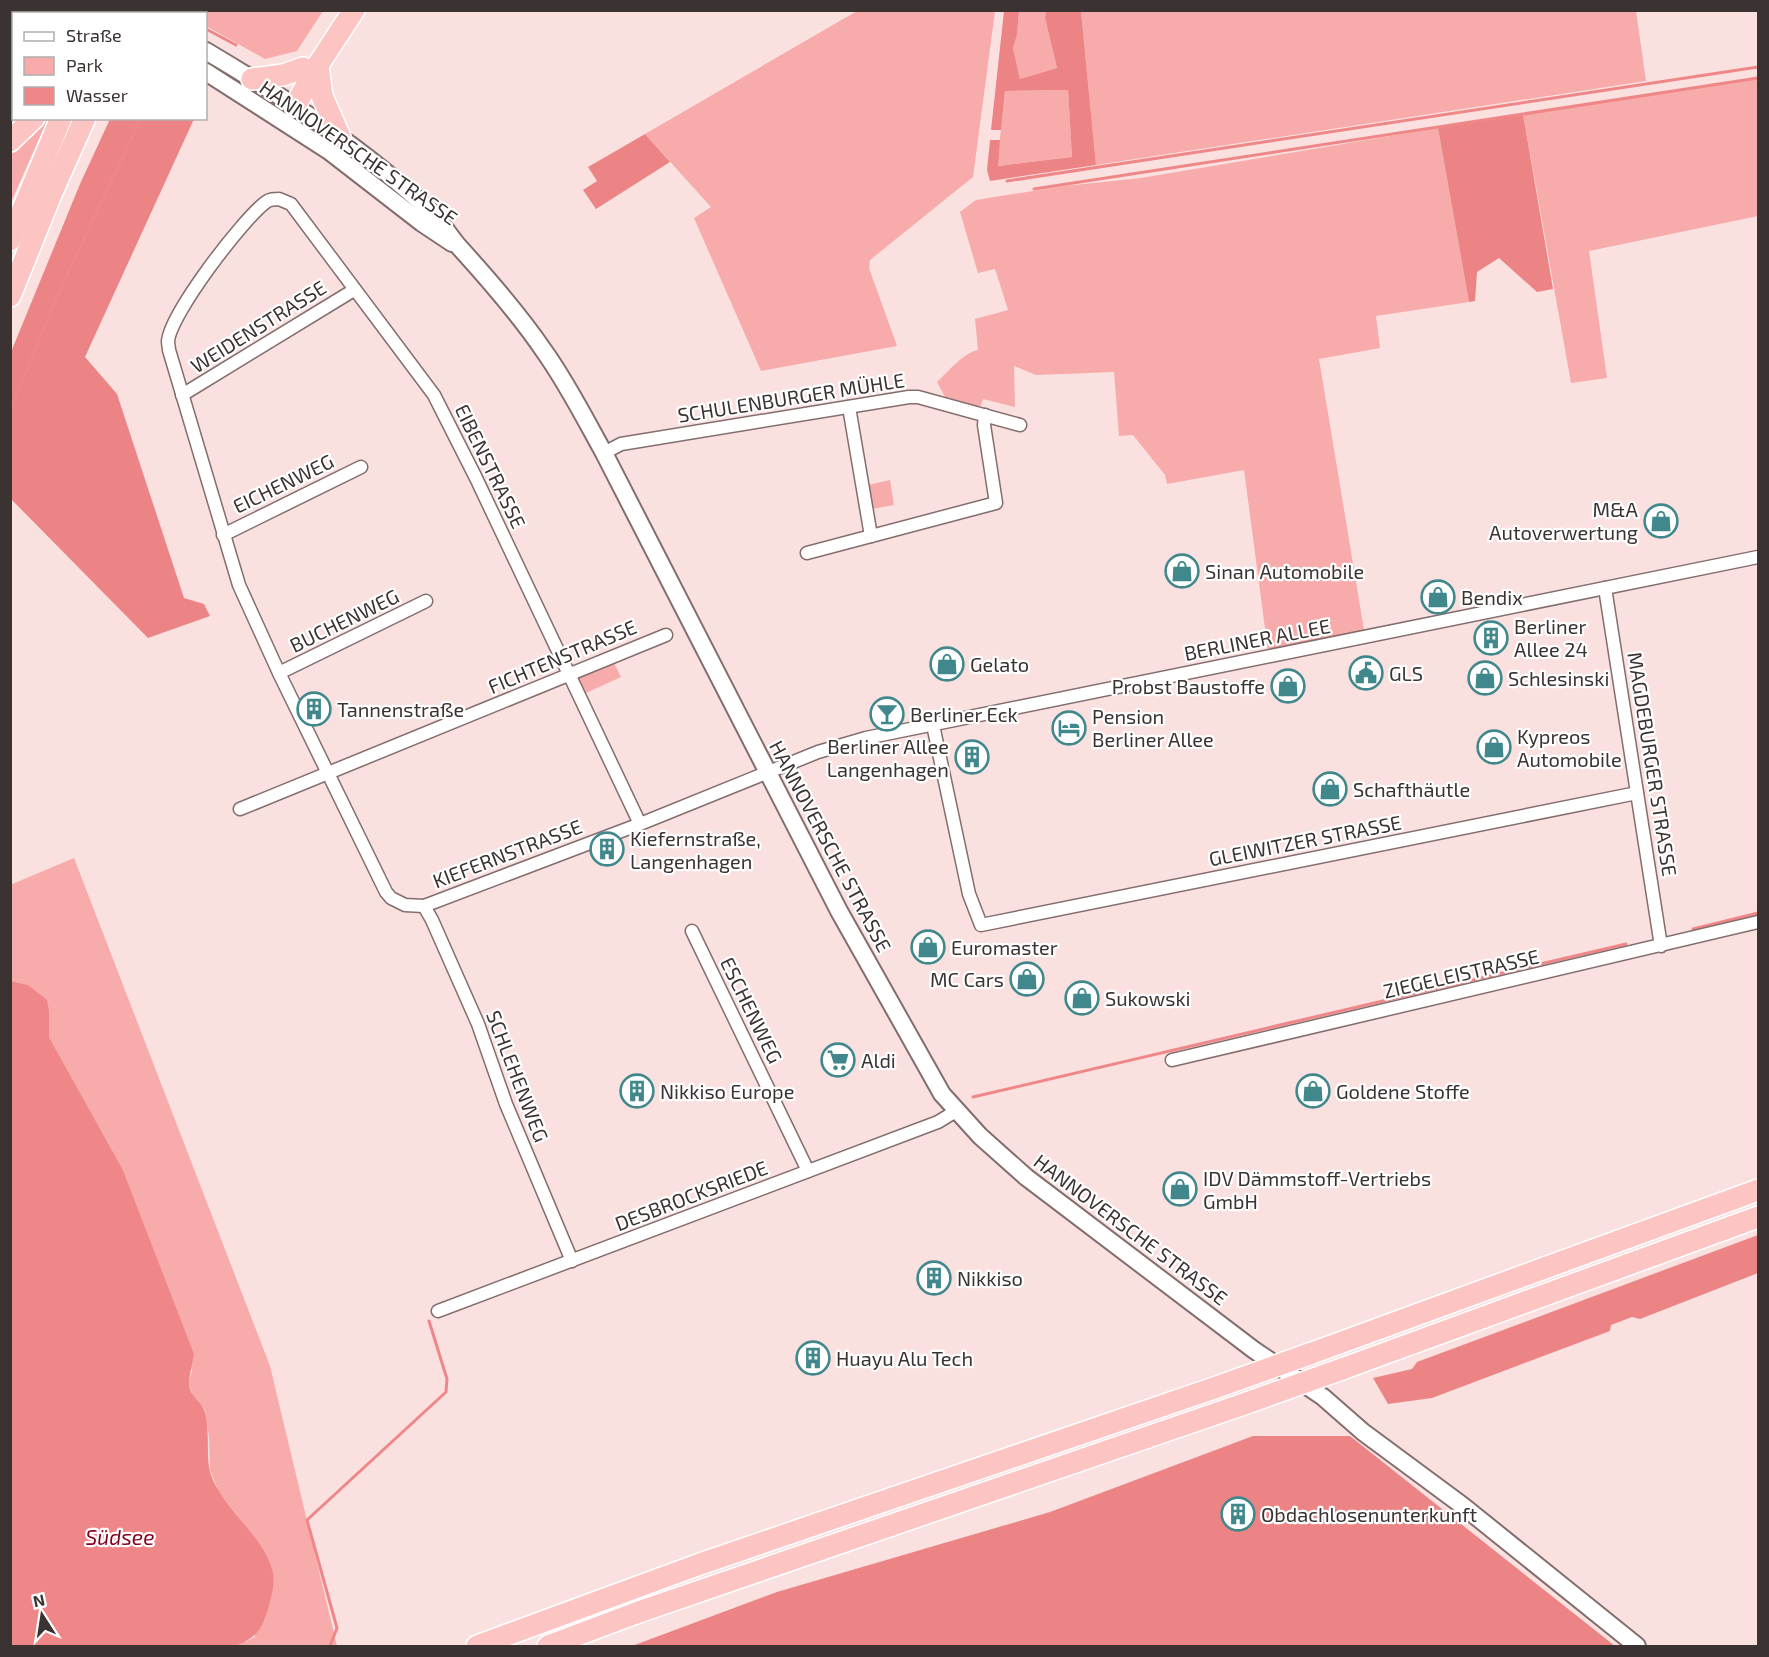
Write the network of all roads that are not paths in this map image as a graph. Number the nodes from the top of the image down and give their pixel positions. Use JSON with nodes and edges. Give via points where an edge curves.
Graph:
{"nodes":[{"id":1,"x":105,"y":10,"type":"edge"},
{"id":2,"x":340,"y":10,"type":"edge"},
{"id":3,"x":354,"y":10,"type":"edge"},
{"id":4,"x":111,"y":12,"type":"edge"},
{"id":5,"x":207,"y":52,"type":"edge"},
{"id":6,"x":310,"y":66,"type":"junction"},
{"id":7,"x":207,"y":72,"type":"edge"},
{"id":8,"x":252,"y":79,"type":"junction"},
{"id":9,"x":284,"y":111,"type":"junction"},
{"id":10,"x":32,"y":120,"type":"edge"},
{"id":11,"x":60,"y":120,"type":"edge"},
{"id":12,"x":83,"y":120,"type":"edge"},
{"id":13,"x":339,"y":137,"type":"junction"},
{"id":14,"x":10,"y":141,"type":"edge"},
{"id":15,"x":10,"y":240,"type":"edge"},
{"id":16,"x":458,"y":246,"type":"junction"},
{"id":17,"x":354,"y":290,"type":"junction"},
{"id":18,"x":10,"y":296,"type":"edge"},
{"id":19,"x":182,"y":395,"type":"junction"},
{"id":20,"x":849,"y":406,"type":"junction"},
{"id":21,"x":985,"y":415,"type":"junction"},
{"id":22,"x":1020,"y":424,"type":"dead end"},
{"id":23,"x":604,"y":453,"type":"junction"},
{"id":24,"x":361,"y":467,"type":"dead end"},
{"id":25,"x":223,"y":534,"type":"junction"},
{"id":26,"x":871,"y":536,"type":"junction"},
{"id":27,"x":807,"y":553,"type":"dead end"},
{"id":28,"x":1758,"y":557,"type":"edge"},
{"id":29,"x":1605,"y":588,"type":"junction"},
{"id":30,"x":426,"y":602,"type":"dead end"},
{"id":31,"x":666,"y":635,"type":"dead end"},
{"id":32,"x":279,"y":673,"type":"junction"},
{"id":33,"x":570,"y":675,"type":"junction"},
{"id":34,"x":933,"y":725,"type":"junction"},
{"id":35,"x":327,"y":772,"type":"junction"},
{"id":36,"x":768,"y":773,"type":"junction"},
{"id":37,"x":1637,"y":793,"type":"junction"},
{"id":38,"x":240,"y":809,"type":"dead end"},
{"id":39,"x":640,"y":824,"type":"junction"},
{"id":40,"x":424,"y":906,"type":"junction"},
{"id":41,"x":1758,"y":922,"type":"edge"},
{"id":42,"x":692,"y":931,"type":"dead end"},
{"id":43,"x":1661,"y":946,"type":"junction"},
{"id":44,"x":1172,"y":1060,"type":"dead end"},
{"id":45,"x":956,"y":1111,"type":"junction"},
{"id":46,"x":808,"y":1171,"type":"junction"},
{"id":47,"x":1758,"y":1190,"type":"edge"},
{"id":48,"x":1758,"y":1217,"type":"edge"},
{"id":49,"x":572,"y":1261,"type":"junction"},
{"id":50,"x":438,"y":1311,"type":"dead end"},
{"id":51,"x":477,"y":1647,"type":"edge"},
{"id":52,"x":548,"y":1647,"type":"edge"},
{"id":53,"x":1637,"y":1647,"type":"edge"}],
"edges":[{"from":1,"to":4,"type":"main road"},
{"from":2,"to":6,"type":"highway"},
{"from":3,"to":6,"type":"highway"},
{"from":5,"to":8,"type":"main road","name":"HANNOVERSCHE STRASSE"},
{"from":6,"to":8,"type":"highway"},
{"from":6,"to":9,"type":"highway"},
{"from":6,"to":13,"type":"highway"},
{"from":7,"to":9,"type":"main road","name":"HANNOVERSCHE STRASSE"},
{"from":8,"to":9,"type":"main road","name":"HANNOVERSCHE STRASSE"},
{"from":9,"to":13,"type":"main road","name":"HANNOVERSCHE STRASSE"},
{"from":9,"to":16,"type":"main road","name":"HANNOVERSCHE STRASSE","via":[[329,151]]},
{"from":10,"to":14,"type":"highway"},
{"from":11,"to":15,"type":"highway"},
{"from":12,"to":18,"type":"highway"},
{"from":13,"to":16,"type":"main road","name":"HANNOVERSCHE STRASSE","via":[[431,212]]},
{"from":16,"to":23,"type":"main road","name":"HANNOVERSCHE STRASSE","via":[[506,299],[544,350]]},
{"from":17,"to":19,"type":"street","name":"WEIDENSTRASSE"},
{"from":17,"to":19,"type":"street","name":"EIBENSTRASSE","via":[[291,204],[279,199],[266,202],[200,281],[171,332],[169,351]]},
{"from":17,"to":33,"type":"street","name":"EIBENSTRASSE","via":[[434,395]]},
{"from":19,"to":25,"type":"street"},
{"from":20,"to":21,"type":"street","name":"SCHULENBURGER MÜHLE","via":[[918,397]]},
{"from":20,"to":23,"type":"street","name":"SCHULENBURGER MÜHLE","via":[[621,444]]},
{"from":20,"to":26,"type":"street"},
{"from":21,"to":22,"type":"street","name":"SCHULENBURGER MÜHLE"},
{"from":21,"to":26,"type":"street","via":[[996,503]]},
{"from":23,"to":36,"type":"main road","name":"HANNOVERSCHE STRASSE"},
{"from":24,"to":25,"type":"street","name":"EICHENWEG"},
{"from":25,"to":32,"type":"street","via":[[239,585]]},
{"from":26,"to":27,"type":"street"},
{"from":28,"to":29,"type":"street","name":"BERLINER ALLEE"},
{"from":29,"to":34,"type":"street","name":"BERLINER ALLEE"},
{"from":29,"to":37,"type":"street","name":"MAGDEBURGER STRASSE"},
{"from":30,"to":32,"type":"street","name":"BUCHENWEG"},
{"from":31,"to":33,"type":"street","name":"FICHTENSTRASSE"},
{"from":32,"to":35,"type":"street"},
{"from":33,"to":35,"type":"street","name":"FICHTENSTRASSE"},
{"from":33,"to":39,"type":"street","name":"EIBENSTRASSE"},
{"from":34,"to":36,"type":"street","name":"BERLINER ALLEE","via":[[866,738]]},
{"from":34,"to":37,"type":"street","name":"GLEIWITZER STRASSE","via":[[969,894],[981,925]]},
{"from":35,"to":38,"type":"street","name":"FICHTENSTRASSE"},
{"from":35,"to":40,"type":"street","name":"KIEFERNSTRASSE","via":[[386,892],[405,905]]},
{"from":36,"to":39,"type":"street","name":"KIEFERNSTRASSE"},
{"from":36,"to":45,"type":"main road","name":"HANNOVERSCHE STRASSE","via":[[839,911],[942,1094]]},
{"from":37,"to":43,"type":"street","name":"MAGDEBURGER STRASSE"},
{"from":39,"to":40,"type":"street","name":"KIEFERNSTRASSE"},
{"from":40,"to":49,"type":"street","name":"SCHLEHENWEG","via":[[478,1024],[506,1104]]},
{"from":41,"to":43,"type":"street","name":"ZIEGELEISTRASSE"},
{"from":42,"to":46,"type":"street","name":"ESCHENWEG"},
{"from":43,"to":44,"type":"street","name":"ZIEGELEISTRASSE"},
{"from":45,"to":46,"type":"street","name":"DESBROCKSRIEDE","via":[[938,1122]]},
{"from":45,"to":53,"type":"main road","name":"HANNOVERSCHE STRASSE","via":[[1026,1177],[1323,1397]]},
{"from":46,"to":49,"type":"street","name":"DESBROCKSRIEDE"},
{"from":47,"to":51,"type":"highway","bridge":true,"via":[[1215,1388],[700,1564]]},
{"from":48,"to":52,"type":"highway","bridge":true,"via":[[1244,1404],[636,1613]]},
{"from":49,"to":50,"type":"street","name":"DESBROCKSRIEDE"}]}
